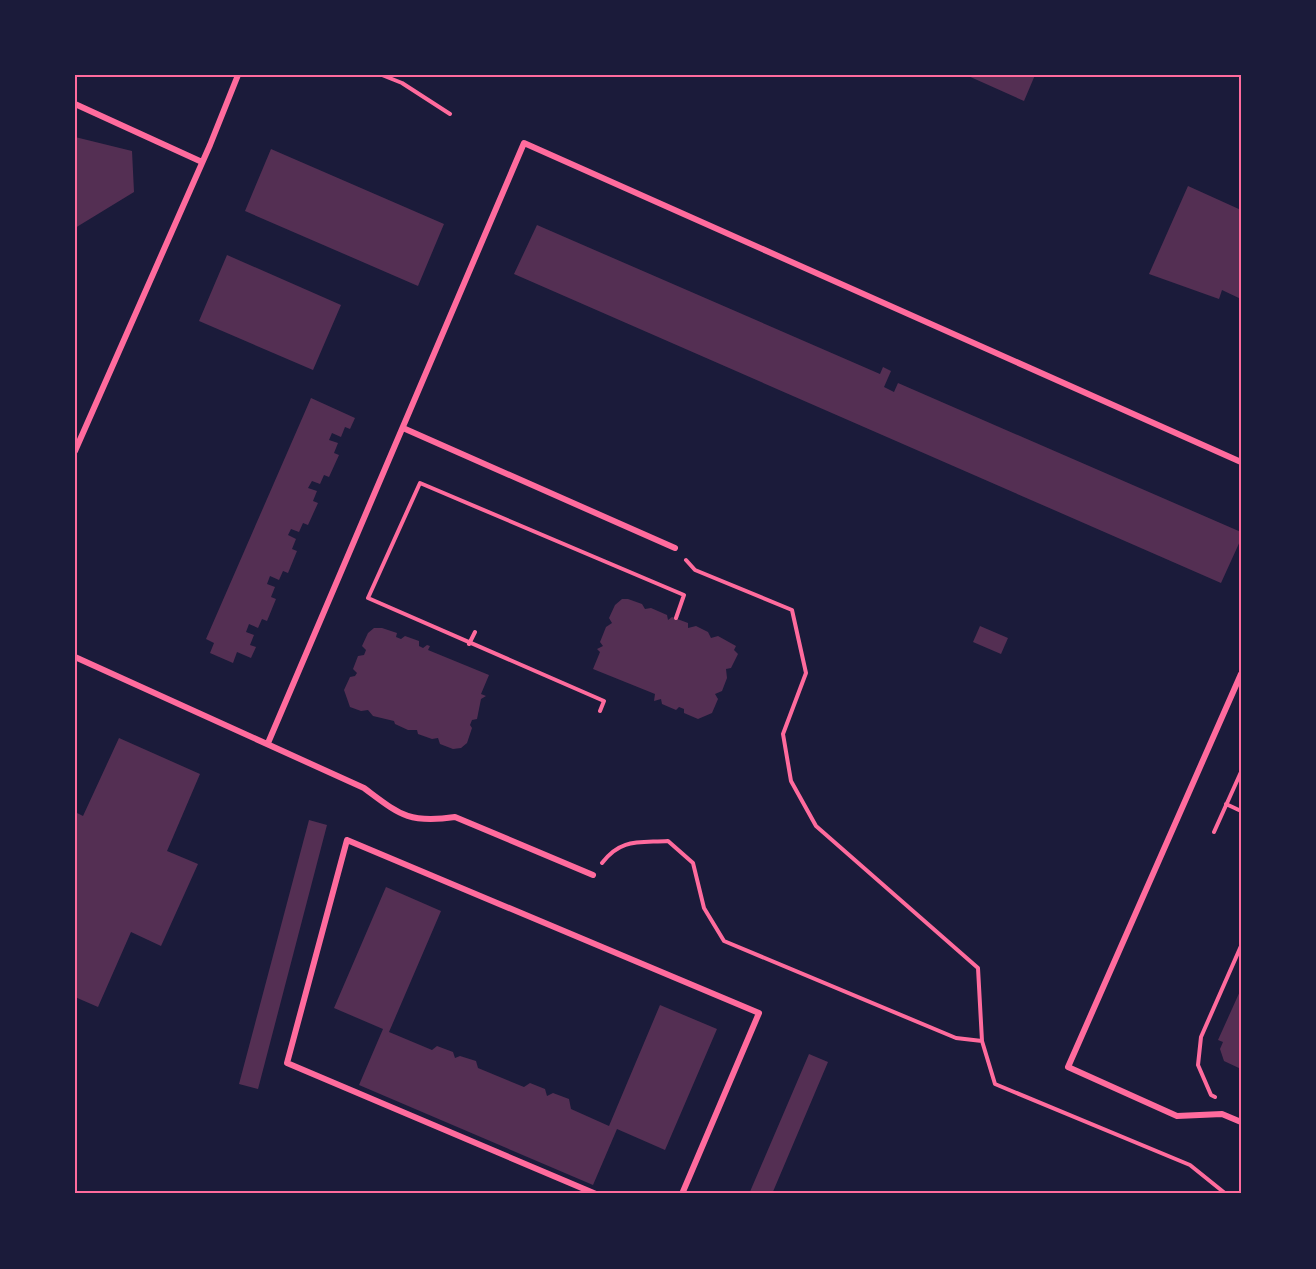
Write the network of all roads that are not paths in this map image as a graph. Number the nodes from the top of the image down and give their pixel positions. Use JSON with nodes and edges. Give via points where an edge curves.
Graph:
{"nodes":[{"id":1,"x":238,"y":75,"type":"edge"},
{"id":2,"x":75,"y":104,"type":"edge"},
{"id":3,"x":202,"y":162,"type":"junction"},
{"id":4,"x":403,"y":428,"type":"junction"},
{"id":5,"x":75,"y":451,"type":"edge"},
{"id":6,"x":1241,"y":462,"type":"edge"},
{"id":7,"x":675,"y":548,"type":"road end"},
{"id":8,"x":75,"y":657,"type":"edge"},
{"id":9,"x":1241,"y":674,"type":"edge"},
{"id":10,"x":268,"y":743,"type":"junction"},
{"id":11,"x":593,"y":875,"type":"road end"},
{"id":12,"x":1241,"y":1122,"type":"edge"},
{"id":13,"x":596,"y":1194,"type":"edge"},
{"id":14,"x":682,"y":1194,"type":"edge"}],
"edges":[{"from":1,"to":3,"type":"street"},
{"from":2,"to":3,"type":"street"},
{"from":3,"to":5,"type":"street"},
{"from":4,"to":6,"type":"street","via":[[524,143]]},
{"from":4,"to":7,"type":"street"},
{"from":4,"to":10,"type":"street"},
{"from":8,"to":10,"type":"street"},
{"from":9,"to":12,"type":"street","via":[[1068,1067],[1177,1116],[1222,1114]]},
{"from":10,"to":11,"type":"street","via":[[364,788],[401,816],[430,820],[454,817]]},
{"from":13,"to":14,"type":"street","via":[[287,1063],[347,840],[759,1013]]}]}
